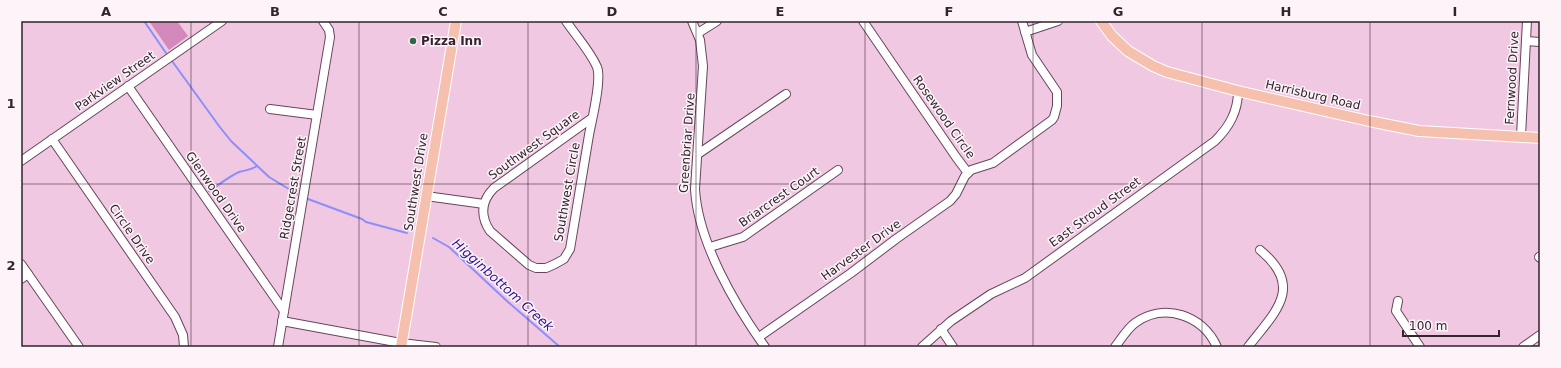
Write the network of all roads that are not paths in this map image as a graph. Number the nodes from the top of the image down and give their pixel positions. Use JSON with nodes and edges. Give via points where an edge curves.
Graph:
{"nodes":[{"id":1,"x":222,"y":21,"type":"edge"},
{"id":2,"x":322,"y":21,"type":"edge"},
{"id":3,"x":456,"y":21,"type":"edge"},
{"id":4,"x":566,"y":21,"type":"edge"},
{"id":5,"x":692,"y":21,"type":"edge"},
{"id":6,"x":717,"y":21,"type":"edge"},
{"id":7,"x":863,"y":21,"type":"edge"},
{"id":8,"x":1023,"y":21,"type":"edge"},
{"id":9,"x":1058,"y":21,"type":"edge"},
{"id":10,"x":1101,"y":21,"type":"edge"},
{"id":11,"x":1527,"y":21,"type":"edge"},
{"id":12,"x":1025,"y":32,"type":"junction"},
{"id":13,"x":698,"y":34,"type":"junction"},
{"id":14,"x":1526,"y":41,"type":"junction"},
{"id":15,"x":1540,"y":42,"type":"edge"},
{"id":16,"x":128,"y":86,"type":"junction"},
{"id":17,"x":1238,"y":91,"type":"junction"},
{"id":18,"x":786,"y":94,"type":"dead end"},
{"id":19,"x":270,"y":109,"type":"dead end"},
{"id":20,"x":317,"y":116,"type":"junction"},
{"id":21,"x":592,"y":118,"type":"junction"},
{"id":22,"x":1521,"y":136,"type":"junction"},
{"id":23,"x":1540,"y":138,"type":"edge"},
{"id":24,"x":52,"y":139,"type":"junction"},
{"id":25,"x":698,"y":154,"type":"junction"},
{"id":26,"x":21,"y":161,"type":"edge"},
{"id":27,"x":838,"y":170,"type":"dead end"},
{"id":28,"x":968,"y":173,"type":"junction"},
{"id":29,"x":426,"y":196,"type":"junction"},
{"id":30,"x":484,"y":204,"type":"junction"},
{"id":31,"x":710,"y":248,"type":"junction"},
{"id":32,"x":1260,"y":250,"type":"dead end"},
{"id":33,"x":21,"y":264,"type":"edge"},
{"id":34,"x":24,"y":277,"type":"edge"},
{"id":35,"x":1398,"y":301,"type":"dead end"},
{"id":36,"x":284,"y":312,"type":"junction"},
{"id":37,"x":282,"y":321,"type":"junction"},
{"id":38,"x":941,"y":329,"type":"junction"},
{"id":39,"x":1540,"y":335,"type":"edge"},
{"id":40,"x":760,"y":343,"type":"edge"},
{"id":41,"x":401,"y":345,"type":"edge"},
{"id":42,"x":78,"y":347,"type":"edge"},
{"id":43,"x":184,"y":347,"type":"edge"},
{"id":44,"x":278,"y":347,"type":"edge"},
{"id":45,"x":436,"y":347,"type":"edge"},
{"id":46,"x":922,"y":347,"type":"edge"},
{"id":47,"x":953,"y":347,"type":"edge"},
{"id":48,"x":1115,"y":347,"type":"edge"},
{"id":49,"x":1217,"y":347,"type":"edge"},
{"id":50,"x":1248,"y":347,"type":"edge"},
{"id":51,"x":1420,"y":347,"type":"edge"},
{"id":52,"x":1523,"y":347,"type":"edge"}],
"edges":[{"from":1,"to":16,"type":"street","name":"Parkview Street"},
{"from":2,"to":20,"type":"street","name":"Ridgecrest Street","via":[[330,34]]},
{"from":3,"to":29,"type":"main road","name":"Southwest Drive"},
{"from":4,"to":21,"type":"street","name":"Southwest Circle","via":[[597,69],[598,81]]},
{"from":5,"to":13,"type":"street","name":"Greenbriar Drive"},
{"from":6,"to":13,"type":"street"},
{"from":7,"to":28,"type":"street","name":"Rosewood Circle"},
{"from":8,"to":12,"type":"street","name":"Rosewood Circle"},
{"from":9,"to":12,"type":"street"},
{"from":10,"to":17,"type":"main road","name":"Harrisburg Road","via":[[1128,51],[1153,66]]},
{"from":11,"to":14,"type":"street","name":"Fernwood Drive"},
{"from":12,"to":28,"type":"street","name":"Rosewood Circle","via":[[1032,54],[1057,92],[1054,117],[993,163],[976,167]]},
{"from":13,"to":25,"type":"street","name":"Greenbriar Drive","via":[[703,66]]},
{"from":14,"to":15,"type":"street"},
{"from":14,"to":22,"type":"street","name":"Fernwood Drive"},
{"from":16,"to":24,"type":"street","name":"Parkview Street"},
{"from":16,"to":36,"type":"street","name":"Glenwood Drive"},
{"from":17,"to":22,"type":"main road","name":"Harrisburg Road","via":[[1419,131]]},
{"from":17,"to":38,"type":"street","name":"East Stroud Street","via":[[1233,118],[1215,141],[1025,278],[990,294]]},
{"from":18,"to":25,"type":"street"},
{"from":19,"to":20,"type":"street"},
{"from":20,"to":36,"type":"street","name":"Ridgecrest Street"},
{"from":21,"to":30,"type":"street","name":"Southwest Square","via":[[494,188],[486,196]]},
{"from":21,"to":30,"type":"street","name":"Southwest Circle","via":[[570,249],[564,259],[546,268],[529,265],[488,228],[483,218]]},
{"from":22,"to":23,"type":"main road","name":"Harrisburg Road"},
{"from":24,"to":26,"type":"street","name":"Parkview Street"},
{"from":24,"to":43,"type":"street","name":"Circle Drive","via":[[175,317],[183,335]]},
{"from":25,"to":31,"type":"street","name":"Greenbriar Drive","via":[[695,199],[698,216]]},
{"from":27,"to":31,"type":"street","name":"Briarcrest Court","via":[[743,237]]},
{"from":28,"to":40,"type":"street","name":"Harvester Drive","via":[[950,201],[896,238]]},
{"from":29,"to":30,"type":"street"},
{"from":29,"to":41,"type":"main road","name":"Southwest Drive"},
{"from":31,"to":40,"type":"street","name":"Greenbriar Drive","via":[[734,300]]},
{"from":32,"to":50,"type":"street","via":[[1272,260],[1281,277],[1283,295],[1277,309]]},
{"from":33,"to":34,"type":"street"},
{"from":34,"to":42,"type":"street"},
{"from":35,"to":51,"type":"street","via":[[1396,310]]},
{"from":36,"to":37,"type":"street","name":"Ridgecrest Street"},
{"from":37,"to":41,"type":"street"},
{"from":37,"to":44,"type":"street","name":"Ridgecrest Street"},
{"from":38,"to":46,"type":"street","name":"East Stroud Street"},
{"from":38,"to":47,"type":"street"},
{"from":39,"to":52,"type":"street"},
{"from":41,"to":45,"type":"street"},
{"from":48,"to":49,"type":"street","via":[[1134,324],[1150,315],[1165,312],[1192,319],[1206,330]]}]}
